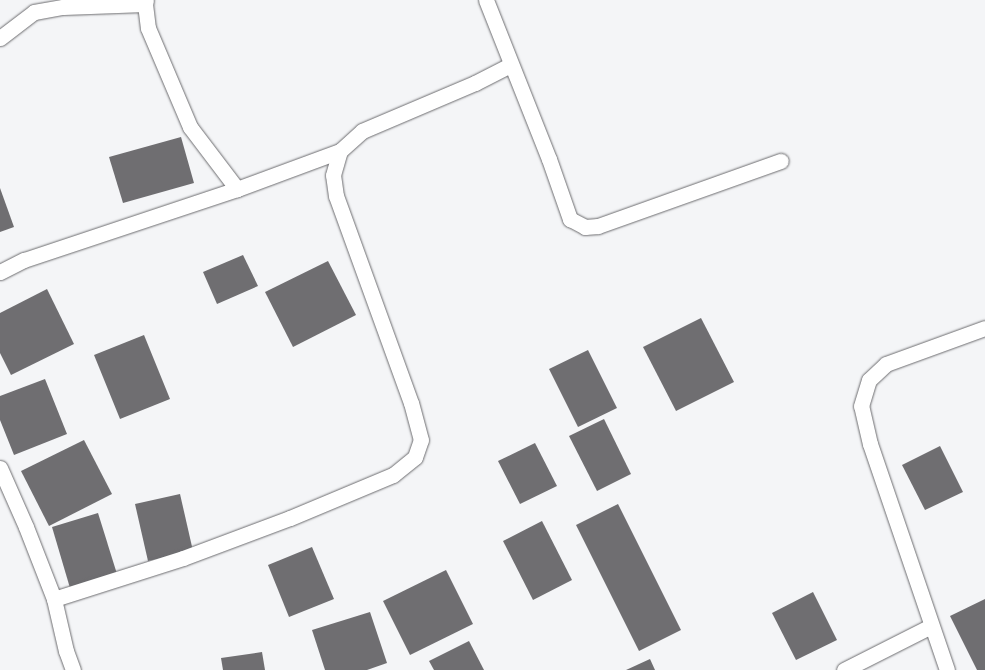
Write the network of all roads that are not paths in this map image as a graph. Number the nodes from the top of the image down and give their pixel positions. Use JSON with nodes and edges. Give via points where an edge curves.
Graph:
{"nodes":[{"id":1,"x":486,"y":0,"type":"edge"},
{"id":2,"x":146,"y":2,"type":"edge"},
{"id":3,"x":0,"y":38,"type":"edge"},
{"id":4,"x":510,"y":65,"type":"junction"},
{"id":5,"x":340,"y":151,"type":"junction"},
{"id":6,"x":781,"y":161,"type":"dead end"},
{"id":7,"x":237,"y":190,"type":"junction"},
{"id":8,"x":0,"y":272,"type":"edge"},
{"id":9,"x":985,"y":328,"type":"edge"},
{"id":10,"x":1,"y":476,"type":"edge"},
{"id":11,"x":54,"y":599,"type":"junction"},
{"id":12,"x":931,"y":626,"type":"junction"},
{"id":13,"x":73,"y":670,"type":"edge"},
{"id":14,"x":844,"y":670,"type":"edge"},
{"id":15,"x":947,"y":670,"type":"edge"}],
"edges":[{"from":1,"to":4,"type":"street"},
{"from":2,"to":3,"type":"street","via":[[63,6],[34,12]]},
{"from":2,"to":7,"type":"street","via":[[148,28],[190,127]]},
{"from":4,"to":5,"type":"street","via":[[475,84],[362,131]]},
{"from":4,"to":6,"type":"street","via":[[549,158],[570,219],[585,226],[598,226]]},
{"from":5,"to":7,"type":"street"},
{"from":5,"to":11,"type":"street","via":[[334,175],[336,196],[411,403],[421,440],[415,457],[393,475],[290,518],[183,558]]},
{"from":7,"to":8,"type":"street","via":[[24,260]]},
{"from":9,"to":12,"type":"street","via":[[886,364],[869,380],[861,406],[870,444]]},
{"from":10,"to":11,"type":"street","via":[[26,527]]},
{"from":11,"to":13,"type":"street"},
{"from":12,"to":14,"type":"street"},
{"from":12,"to":15,"type":"street"}]}
